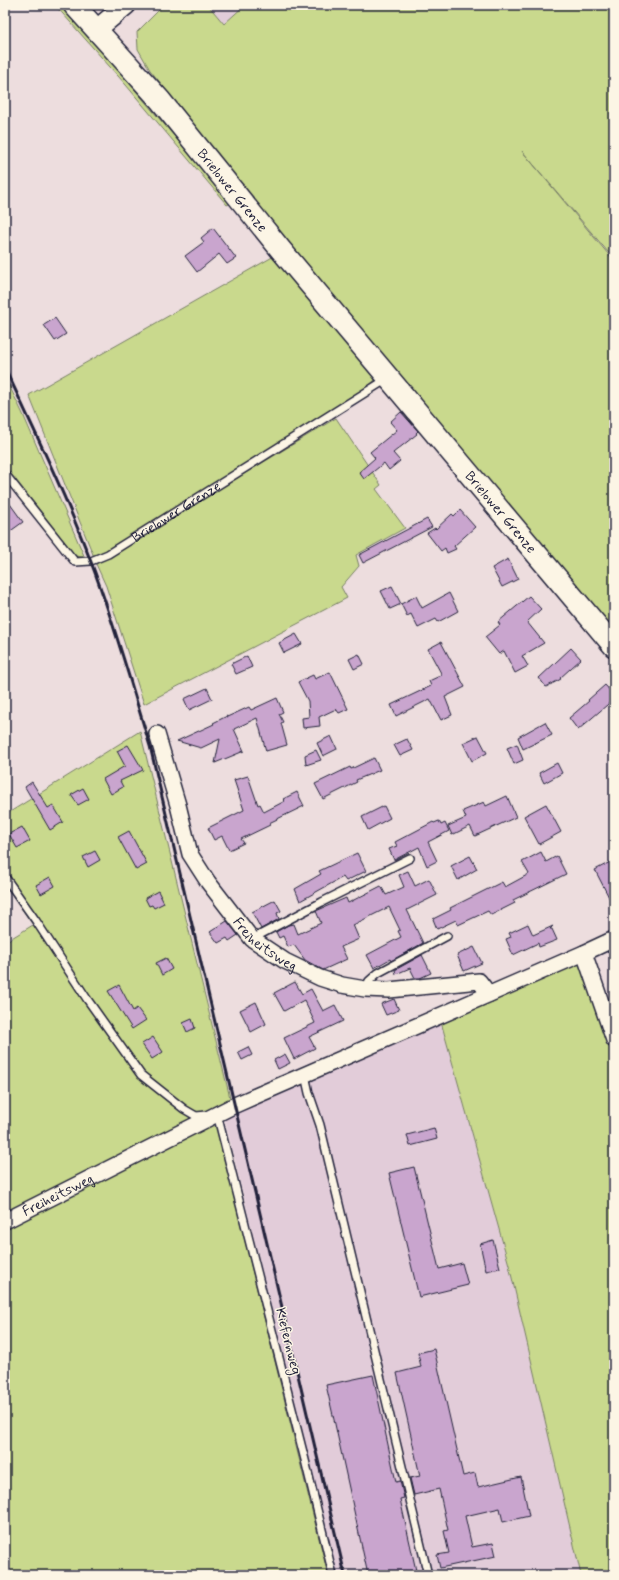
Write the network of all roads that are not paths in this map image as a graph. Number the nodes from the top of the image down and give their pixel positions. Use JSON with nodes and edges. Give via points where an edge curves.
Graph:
{"nodes":[{"id":1,"x":74,"y":5,"type":"edge"},
{"id":2,"x":126,"y":5,"type":"edge"},
{"id":3,"x":96,"y":30,"type":"junction"},
{"id":4,"x":389,"y":378,"type":"junction"},
{"id":5,"x":5,"y":474,"type":"edge"},
{"id":6,"x":614,"y":646,"type":"edge"},
{"id":7,"x":157,"y":734,"type":"dead end"},
{"id":8,"x":410,"y":858,"type":"dead end"},
{"id":9,"x":5,"y":878,"type":"edge"},
{"id":10,"x":447,"y":936,"type":"dead end"},
{"id":11,"x":252,"y":939,"type":"junction"},
{"id":12,"x":614,"y":939,"type":"edge"},
{"id":13,"x":584,"y":954,"type":"junction"},
{"id":14,"x":365,"y":989,"type":"junction"},
{"id":15,"x":489,"y":994,"type":"junction"},
{"id":16,"x":614,"y":1040,"type":"edge"},
{"id":17,"x":305,"y":1075,"type":"junction"},
{"id":18,"x":218,"y":1114,"type":"junction"},
{"id":19,"x":5,"y":1220,"type":"edge"},
{"id":20,"x":333,"y":1575,"type":"edge"},
{"id":21,"x":428,"y":1575,"type":"edge"}],
"edges":[{"from":1,"to":3,"type":"main road","name":"Brielower Grenze"},
{"from":2,"to":3,"type":"street"},
{"from":3,"to":4,"type":"main road","name":"Brielower Grenze","via":[[160,100]]},
{"from":4,"to":5,"type":"lane","name":"Brielower Grenze","via":[[108,554],[91,562],[75,562]]},
{"from":4,"to":6,"type":"main road","name":"Brielower Grenze"},
{"from":7,"to":11,"type":"street","name":"Freiheitsweg","via":[[190,854]]},
{"from":8,"to":11,"type":"lane"},
{"from":9,"to":18,"type":"lane","name":"Freiheitsweg","via":[[140,1075],[196,1116]]},
{"from":10,"to":14,"type":"lane","via":[[378,973],[368,981]]},
{"from":11,"to":14,"type":"street","name":"Freiheitsweg","via":[[285,961],[320,978]]},
{"from":12,"to":13,"type":"street","name":"Freiheitsweg"},
{"from":13,"to":15,"type":"street","name":"Freiheitsweg"},
{"from":13,"to":16,"type":"street"},
{"from":14,"to":15,"type":"street","name":"Freiheitsweg","via":[[389,990],[479,981]]},
{"from":15,"to":17,"type":"street","name":"Freiheitsweg"},
{"from":17,"to":18,"type":"street","name":"Freiheitsweg"},
{"from":17,"to":21,"type":"lane","via":[[320,1125]]},
{"from":18,"to":19,"type":"street","name":"Freiheitsweg"},
{"from":18,"to":20,"type":"lane","name":"Kiefernweg"}]}
